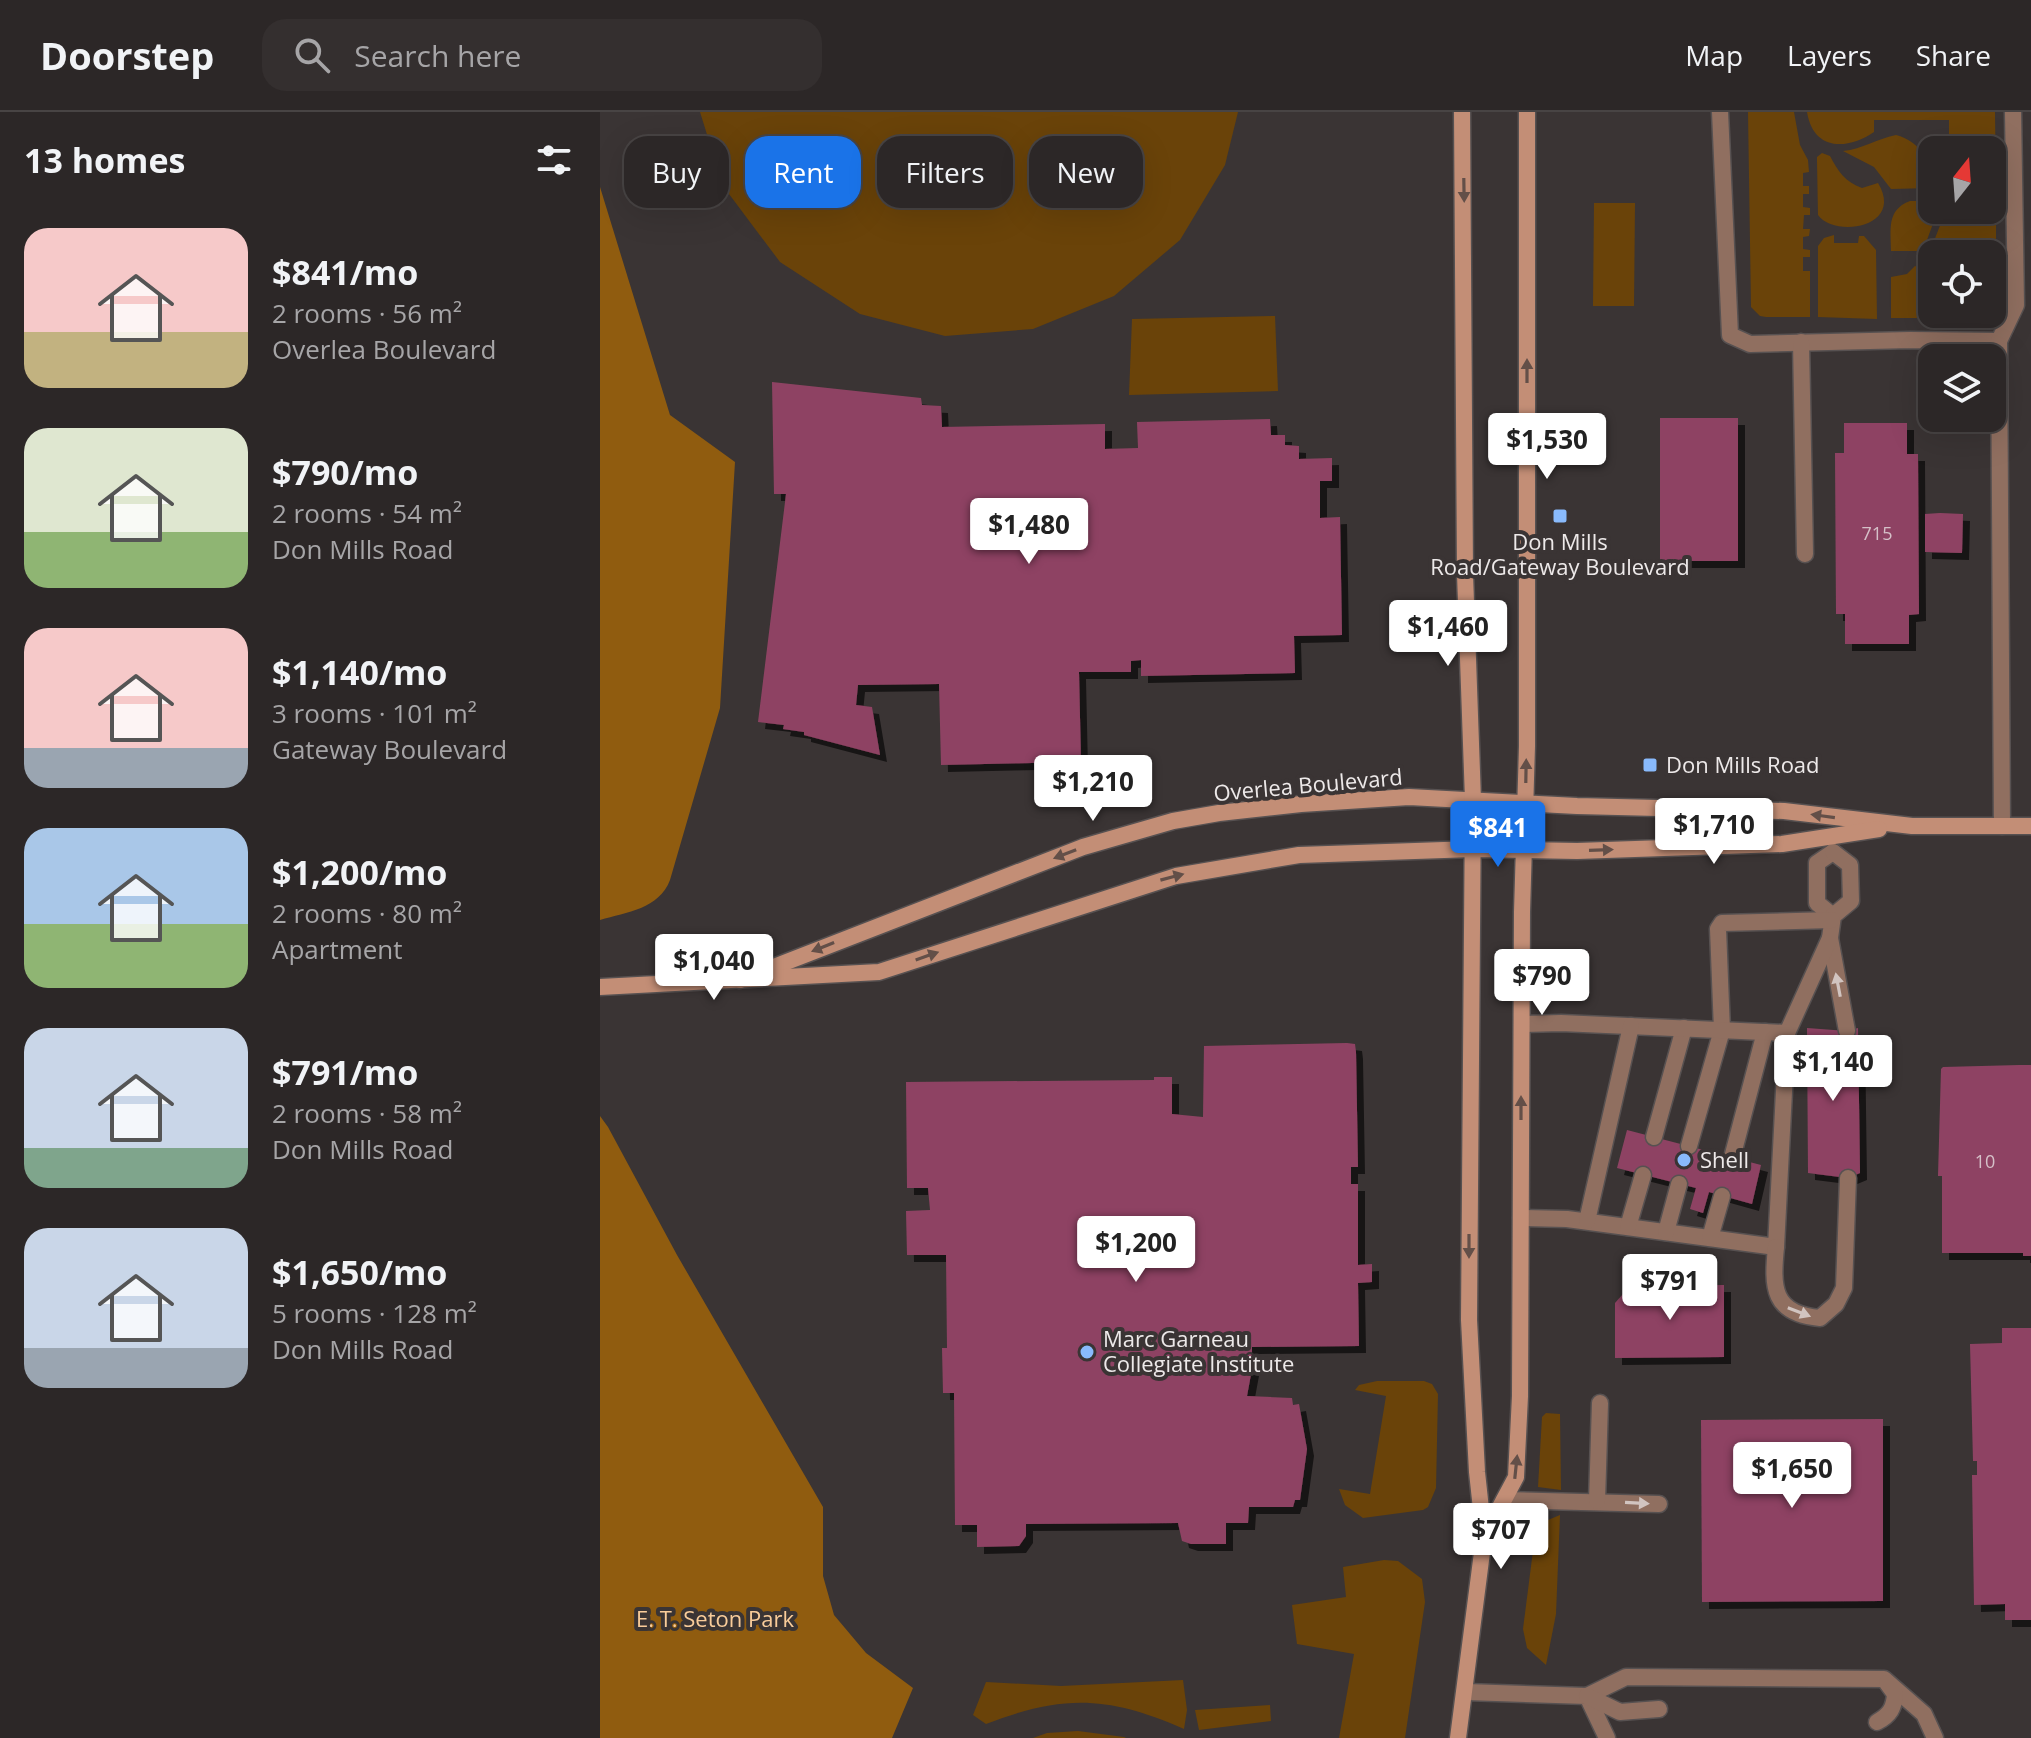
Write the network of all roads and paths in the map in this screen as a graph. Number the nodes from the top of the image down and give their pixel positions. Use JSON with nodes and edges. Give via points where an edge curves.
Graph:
{"nodes":[{"id":1,"x":1462,"y":112,"type":"edge"},
{"id":2,"x":1527,"y":112,"type":"edge"},
{"id":3,"x":1720,"y":112,"type":"edge"},
{"id":4,"x":2013,"y":112,"type":"edge"},
{"id":5,"x":1999,"y":341,"type":"junction"},
{"id":6,"x":1801,"y":342,"type":"junction"},
{"id":7,"x":1805,"y":554,"type":"dead end"},
{"id":8,"x":1473,"y":800,"type":"junction"},
{"id":9,"x":1525,"y":804,"type":"junction"},
{"id":10,"x":1901,"y":826,"type":"junction"},
{"id":11,"x":2002,"y":826,"type":"junction"},
{"id":12,"x":2031,"y":826,"type":"edge"},
{"id":13,"x":1833,"y":844,"type":"junction"},
{"id":14,"x":1473,"y":849,"type":"junction"},
{"id":15,"x":1523,"y":849,"type":"junction"},
{"id":16,"x":1833,"y":918,"type":"junction"},
{"id":17,"x":1830,"y":938,"type":"junction"},
{"id":18,"x":740,"y":980,"type":"junction"},
{"id":19,"x":600,"y":987,"type":"edge"},
{"id":20,"x":1522,"y":1024,"type":"junction"},
{"id":21,"x":1631,"y":1026,"type":"junction"},
{"id":22,"x":1684,"y":1028,"type":"junction"},
{"id":23,"x":1722,"y":1030,"type":"junction"},
{"id":24,"x":1847,"y":1031,"type":"dead end"},
{"id":25,"x":1765,"y":1032,"type":"junction"},
{"id":26,"x":1787,"y":1033,"type":"junction"},
{"id":27,"x":1654,"y":1137,"type":"dead end"},
{"id":28,"x":1689,"y":1146,"type":"dead end"},
{"id":29,"x":1732,"y":1158,"type":"dead end"},
{"id":30,"x":1643,"y":1175,"type":"dead end"},
{"id":31,"x":1848,"y":1178,"type":"dead end"},
{"id":32,"x":1679,"y":1184,"type":"dead end"},
{"id":33,"x":1722,"y":1196,"type":"dead end"},
{"id":34,"x":1521,"y":1218,"type":"junction"},
{"id":35,"x":1587,"y":1221,"type":"junction"},
{"id":36,"x":1628,"y":1227,"type":"junction"},
{"id":37,"x":1666,"y":1232,"type":"junction"},
{"id":38,"x":1710,"y":1238,"type":"junction"},
{"id":39,"x":1776,"y":1247,"type":"junction"},
{"id":40,"x":1600,"y":1403,"type":"dead end"},
{"id":41,"x":1504,"y":1500,"type":"junction"},
{"id":42,"x":1597,"y":1501,"type":"junction"},
{"id":43,"x":1659,"y":1504,"type":"dead end"},
{"id":44,"x":1484,"y":1537,"type":"junction"},
{"id":45,"x":1884,"y":1679,"type":"junction"},
{"id":46,"x":1466,"y":1692,"type":"junction"},
{"id":47,"x":1587,"y":1696,"type":"junction"},
{"id":48,"x":1659,"y":1709,"type":"dead end"},
{"id":49,"x":1877,"y":1722,"type":"dead end"},
{"id":50,"x":1458,"y":1738,"type":"edge"},
{"id":51,"x":1607,"y":1738,"type":"edge"},
{"id":52,"x":1935,"y":1738,"type":"edge"}],
"edges":[{"from":1,"to":8,"type":"main road","one_way":true,"via":[[1465,574]]},
{"from":9,"to":2,"type":"main road","one_way":true},
{"from":3,"to":6,"type":"lane","via":[[1730,335],[1750,344]]},
{"from":4,"to":5,"type":"lane","via":[[2016,305]]},
{"from":5,"to":6,"type":"lane"},
{"from":5,"to":11,"type":"lane"},
{"from":6,"to":7,"type":"lane"},
{"from":8,"to":9,"type":"main road","name":"Overlea Boulevard"},
{"from":8,"to":14,"type":"main road"},
{"from":8,"to":18,"type":"main road","name":"Overlea Boulevard","one_way":true,"via":[[1409,797],[1301,804],[1173,821],[1083,847]]},
{"from":10,"to":9,"type":"main road","name":"Overlea Boulevard","one_way":true,"via":[[1784,811]]},
{"from":9,"to":15,"type":"main road"},
{"from":10,"to":11,"type":"main road"},
{"from":10,"to":13,"type":"main road","name":"Overlea Boulevard"},
{"from":11,"to":12,"type":"main road"},
{"from":15,"to":13,"type":"main road","name":"Overlea Boulevard","one_way":true},
{"from":13,"to":16,"type":"lane","via":[[1817,863],[1816,896]]},
{"from":13,"to":16,"type":"lane","via":[[1850,865],[1851,901]]},
{"from":14,"to":15,"type":"main road","name":"Overlea Boulevard"},
{"from":18,"to":14,"type":"main road","name":"Overlea Boulevard","one_way":true,"via":[[879,972],[1191,873],[1299,855]]},
{"from":14,"to":44,"type":"main road","one_way":true,"via":[[1469,1320]]},
{"from":15,"to":20,"type":"main road"},
{"from":16,"to":17,"type":"lane"},
{"from":16,"to":23,"type":"lane","via":[[1722,923]]},
{"from":24,"to":17,"type":"lane","one_way":true},
{"from":17,"to":26,"type":"lane"},
{"from":18,"to":19,"type":"main road","name":"Overlea Boulevard"},
{"from":20,"to":21,"type":"lane"},
{"from":34,"to":20,"type":"main road","one_way":true},
{"from":21,"to":22,"type":"lane"},
{"from":21,"to":35,"type":"lane"},
{"from":22,"to":23,"type":"lane"},
{"from":22,"to":27,"type":"lane"},
{"from":23,"to":25,"type":"lane"},
{"from":23,"to":28,"type":"lane"},
{"from":25,"to":26,"type":"lane"},
{"from":25,"to":29,"type":"lane"},
{"from":26,"to":39,"type":"lane"},
{"from":30,"to":36,"type":"lane"},
{"from":39,"to":31,"type":"lane","one_way":true,"via":[[1773,1277],[1782,1304],[1820,1318],[1844,1288]]},
{"from":32,"to":37,"type":"lane"},
{"from":33,"to":38,"type":"lane"},
{"from":34,"to":35,"type":"lane"},
{"from":41,"to":34,"type":"main road","one_way":true,"via":[[1516,1477]]},
{"from":35,"to":36,"type":"lane"},
{"from":36,"to":37,"type":"lane"},
{"from":37,"to":38,"type":"lane"},
{"from":38,"to":39,"type":"lane"},
{"from":40,"to":42,"type":"lane"},
{"from":41,"to":42,"type":"lane"},
{"from":41,"to":44,"type":"main road"},
{"from":42,"to":43,"type":"lane","one_way":true},
{"from":44,"to":46,"type":"main road"},
{"from":45,"to":47,"type":"lane","via":[[1626,1677]]},
{"from":45,"to":49,"type":"lane","via":[[1895,1694],[1894,1706]]},
{"from":45,"to":52,"type":"lane","via":[[1924,1714]]},
{"from":46,"to":47,"type":"lane"},
{"from":46,"to":50,"type":"main road"},
{"from":47,"to":48,"type":"lane","via":[[1620,1712]]},
{"from":47,"to":51,"type":"lane"}]}
